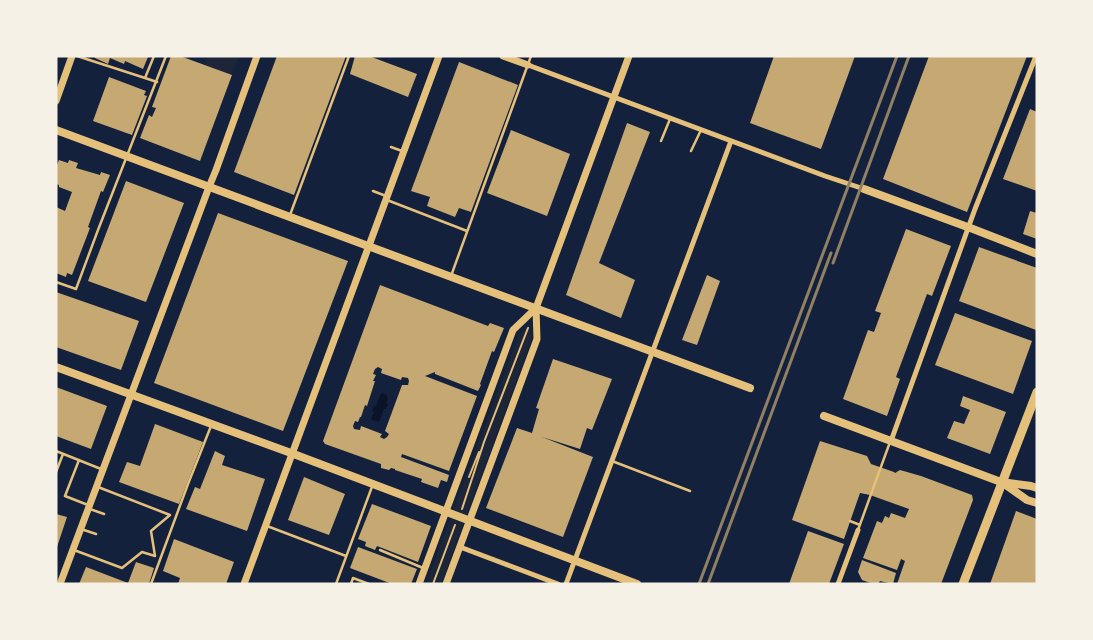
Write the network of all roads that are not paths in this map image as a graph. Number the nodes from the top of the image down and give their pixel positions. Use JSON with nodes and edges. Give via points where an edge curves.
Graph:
{"nodes":[{"id":1,"x":72,"y":56,"type":"edge"},
{"id":2,"x":77,"y":56,"type":"edge"},
{"id":3,"x":154,"y":56,"type":"edge"},
{"id":4,"x":166,"y":56,"type":"edge"},
{"id":5,"x":258,"y":56,"type":"edge"},
{"id":6,"x":349,"y":56,"type":"edge"},
{"id":7,"x":439,"y":56,"type":"edge"},
{"id":8,"x":503,"y":56,"type":"edge"},
{"id":9,"x":531,"y":56,"type":"edge"},
{"id":10,"x":629,"y":56,"type":"edge"},
{"id":11,"x":1036,"y":56,"type":"edge"},
{"id":12,"x":528,"y":66,"type":"junction"},
{"id":13,"x":145,"y":78,"type":"junction"},
{"id":14,"x":157,"y":82,"type":"junction"},
{"id":15,"x":614,"y":98,"type":"junction"},
{"id":16,"x":56,"y":101,"type":"edge"},
{"id":17,"x":670,"y":118,"type":"junction"},
{"id":18,"x":56,"y":130,"type":"edge"},
{"id":19,"x":701,"y":130,"type":"junction"},
{"id":20,"x":661,"y":141,"type":"dead end"},
{"id":21,"x":731,"y":141,"type":"junction"},
{"id":22,"x":391,"y":148,"type":"dead end"},
{"id":23,"x":403,"y":152,"type":"junction"},
{"id":24,"x":691,"y":152,"type":"dead end"},
{"id":25,"x":126,"y":157,"type":"junction"},
{"id":26,"x":209,"y":187,"type":"junction"},
{"id":27,"x":864,"y":189,"type":"joint"},
{"id":28,"x":373,"y":190,"type":"dead end"},
{"id":29,"x":387,"y":198,"type":"junction"},
{"id":30,"x":289,"y":216,"type":"junction"},
{"id":31,"x":969,"y":227,"type":"junction"},
{"id":32,"x":467,"y":231,"type":"junction"},
{"id":33,"x":369,"y":246,"type":"junction"},
{"id":34,"x":1037,"y":254,"type":"edge"},
{"id":35,"x":451,"y":276,"type":"junction"},
{"id":36,"x":56,"y":282,"type":"edge"},
{"id":37,"x":536,"y":308,"type":"junction"},
{"id":38,"x":652,"y":352,"type":"junction"},
{"id":39,"x":56,"y":367,"type":"edge"},
{"id":40,"x":750,"y":388,"type":"dead end"},
{"id":41,"x":1037,"y":392,"type":"edge"},
{"id":42,"x":131,"y":395,"type":"junction"},
{"id":43,"x":824,"y":416,"type":"dead end"},
{"id":44,"x":212,"y":424,"type":"junction"},
{"id":45,"x":891,"y":441,"type":"junction"},
{"id":46,"x":56,"y":451,"type":"edge"},
{"id":47,"x":63,"y":454,"type":"junction"},
{"id":48,"x":292,"y":454,"type":"junction"},
{"id":49,"x":79,"y":460,"type":"junction"},
{"id":50,"x":612,"y":461,"type":"junction"},
{"id":51,"x":103,"y":469,"type":"junction"},
{"id":52,"x":56,"y":472,"type":"edge"},
{"id":53,"x":1001,"y":482,"type":"junction"},
{"id":54,"x":373,"y":484,"type":"junction"},
{"id":55,"x":96,"y":486,"type":"junction"},
{"id":56,"x":1037,"y":488,"type":"edge"},
{"id":57,"x":690,"y":491,"type":"dead end"},
{"id":58,"x":1037,"y":503,"type":"edge"},
{"id":59,"x":89,"y":507,"type":"junction"},
{"id":60,"x":453,"y":513,"type":"junction"},
{"id":61,"x":104,"y":514,"type":"dead end"},
{"id":62,"x":850,"y":521,"type":"dead end"},
{"id":63,"x":265,"y":525,"type":"junction"},
{"id":64,"x":859,"y":527,"type":"junction"},
{"id":65,"x":81,"y":528,"type":"junction"},
{"id":66,"x":96,"y":534,"type":"dead end"},
{"id":67,"x":460,"y":547,"type":"junction"},
{"id":68,"x":73,"y":550,"type":"junction"},
{"id":69,"x":380,"y":550,"type":"dead end"},
{"id":70,"x":346,"y":556,"type":"junction"},
{"id":71,"x":425,"y":569,"type":"junction"},
{"id":72,"x":60,"y":584,"type":"edge"},
{"id":73,"x":151,"y":584,"type":"edge"},
{"id":74,"x":244,"y":584,"type":"edge"},
{"id":75,"x":336,"y":584,"type":"edge"},
{"id":76,"x":350,"y":584,"type":"edge"},
{"id":77,"x":369,"y":584,"type":"edge"},
{"id":78,"x":419,"y":584,"type":"edge"},
{"id":79,"x":446,"y":584,"type":"edge"},
{"id":80,"x":558,"y":584,"type":"edge"},
{"id":81,"x":566,"y":584,"type":"edge"},
{"id":82,"x":637,"y":584,"type":"edge"},
{"id":83,"x":838,"y":584,"type":"edge"},
{"id":84,"x":964,"y":584,"type":"edge"}],
"edges":[{"from":1,"to":16,"type":"street"},
{"from":2,"to":13,"type":"lane"},
{"from":3,"to":13,"type":"lane"},
{"from":4,"to":14,"type":"lane"},
{"from":5,"to":26,"type":"street"},
{"from":6,"to":30,"type":"lane"},
{"from":7,"to":23,"type":"street"},
{"from":8,"to":12,"type":"street"},
{"from":9,"to":12,"type":"lane"},
{"from":10,"to":15,"type":"street"},
{"from":11,"to":31,"type":"street"},
{"from":12,"to":15,"type":"street"},
{"from":12,"to":32,"type":"lane"},
{"from":13,"to":14,"type":"lane"},
{"from":14,"to":25,"type":"lane"},
{"from":15,"to":17,"type":"street"},
{"from":15,"to":37,"type":"street"},
{"from":17,"to":19,"type":"street"},
{"from":17,"to":20,"type":"lane"},
{"from":18,"to":25,"type":"main road"},
{"from":19,"to":21,"type":"street"},
{"from":19,"to":24,"type":"lane"},
{"from":21,"to":27,"type":"street"},
{"from":21,"to":38,"type":"street"},
{"from":22,"to":23,"type":"lane"},
{"from":23,"to":29,"type":"street"},
{"from":25,"to":26,"type":"main road"},
{"from":25,"to":36,"type":"lane","via":[[76,289]]},
{"from":26,"to":30,"type":"main road"},
{"from":26,"to":42,"type":"street"},
{"from":27,"to":31,"type":"main road"},
{"from":28,"to":29,"type":"lane"},
{"from":29,"to":32,"type":"lane"},
{"from":29,"to":33,"type":"street"},
{"from":30,"to":33,"type":"main road"},
{"from":31,"to":34,"type":"main road"},
{"from":31,"to":45,"type":"street"},
{"from":32,"to":35,"type":"lane"},
{"from":33,"to":35,"type":"main road"},
{"from":33,"to":48,"type":"street"},
{"from":35,"to":37,"type":"main road"},
{"from":37,"to":38,"type":"main road"},
{"from":37,"to":60,"type":"street","via":[[513,330]]},
{"from":37,"to":67,"type":"street","via":[[537,339]]},
{"from":38,"to":40,"type":"main road"},
{"from":38,"to":50,"type":"street"},
{"from":39,"to":42,"type":"main road"},
{"from":41,"to":53,"type":"main road"},
{"from":42,"to":44,"type":"main road"},
{"from":42,"to":51,"type":"street"},
{"from":43,"to":45,"type":"main road"},
{"from":44,"to":48,"type":"main road"},
{"from":44,"to":73,"type":"lane"},
{"from":45,"to":53,"type":"main road"},
{"from":45,"to":64,"type":"lane"},
{"from":46,"to":47,"type":"lane"},
{"from":47,"to":49,"type":"lane"},
{"from":47,"to":52,"type":"lane"},
{"from":48,"to":54,"type":"main road"},
{"from":48,"to":63,"type":"street"},
{"from":49,"to":51,"type":"lane"},
{"from":49,"to":59,"type":"lane","via":[[65,496]]},
{"from":50,"to":57,"type":"lane"},
{"from":50,"to":81,"type":"street"},
{"from":51,"to":55,"type":"street"},
{"from":53,"to":56,"type":"main road"},
{"from":53,"to":58,"type":"main road"},
{"from":53,"to":84,"type":"main road"},
{"from":54,"to":60,"type":"main road"},
{"from":54,"to":70,"type":"lane"},
{"from":55,"to":59,"type":"street"},
{"from":55,"to":68,"type":"lane","via":[[170,515],[151,531],[155,556],[142,552],[122,568]]},
{"from":59,"to":61,"type":"lane"},
{"from":59,"to":65,"type":"street"},
{"from":60,"to":71,"type":"street"},
{"from":60,"to":82,"type":"main road"},
{"from":62,"to":64,"type":"lane"},
{"from":63,"to":70,"type":"lane"},
{"from":63,"to":74,"type":"street"},
{"from":64,"to":83,"type":"street"},
{"from":65,"to":66,"type":"lane"},
{"from":65,"to":68,"type":"street"},
{"from":67,"to":79,"type":"street"},
{"from":67,"to":80,"type":"street"},
{"from":68,"to":72,"type":"street"},
{"from":69,"to":71,"type":"lane"},
{"from":70,"to":75,"type":"lane"},
{"from":71,"to":78,"type":"street"},
{"from":76,"to":77,"type":"lane","via":[[353,578]]}]}
